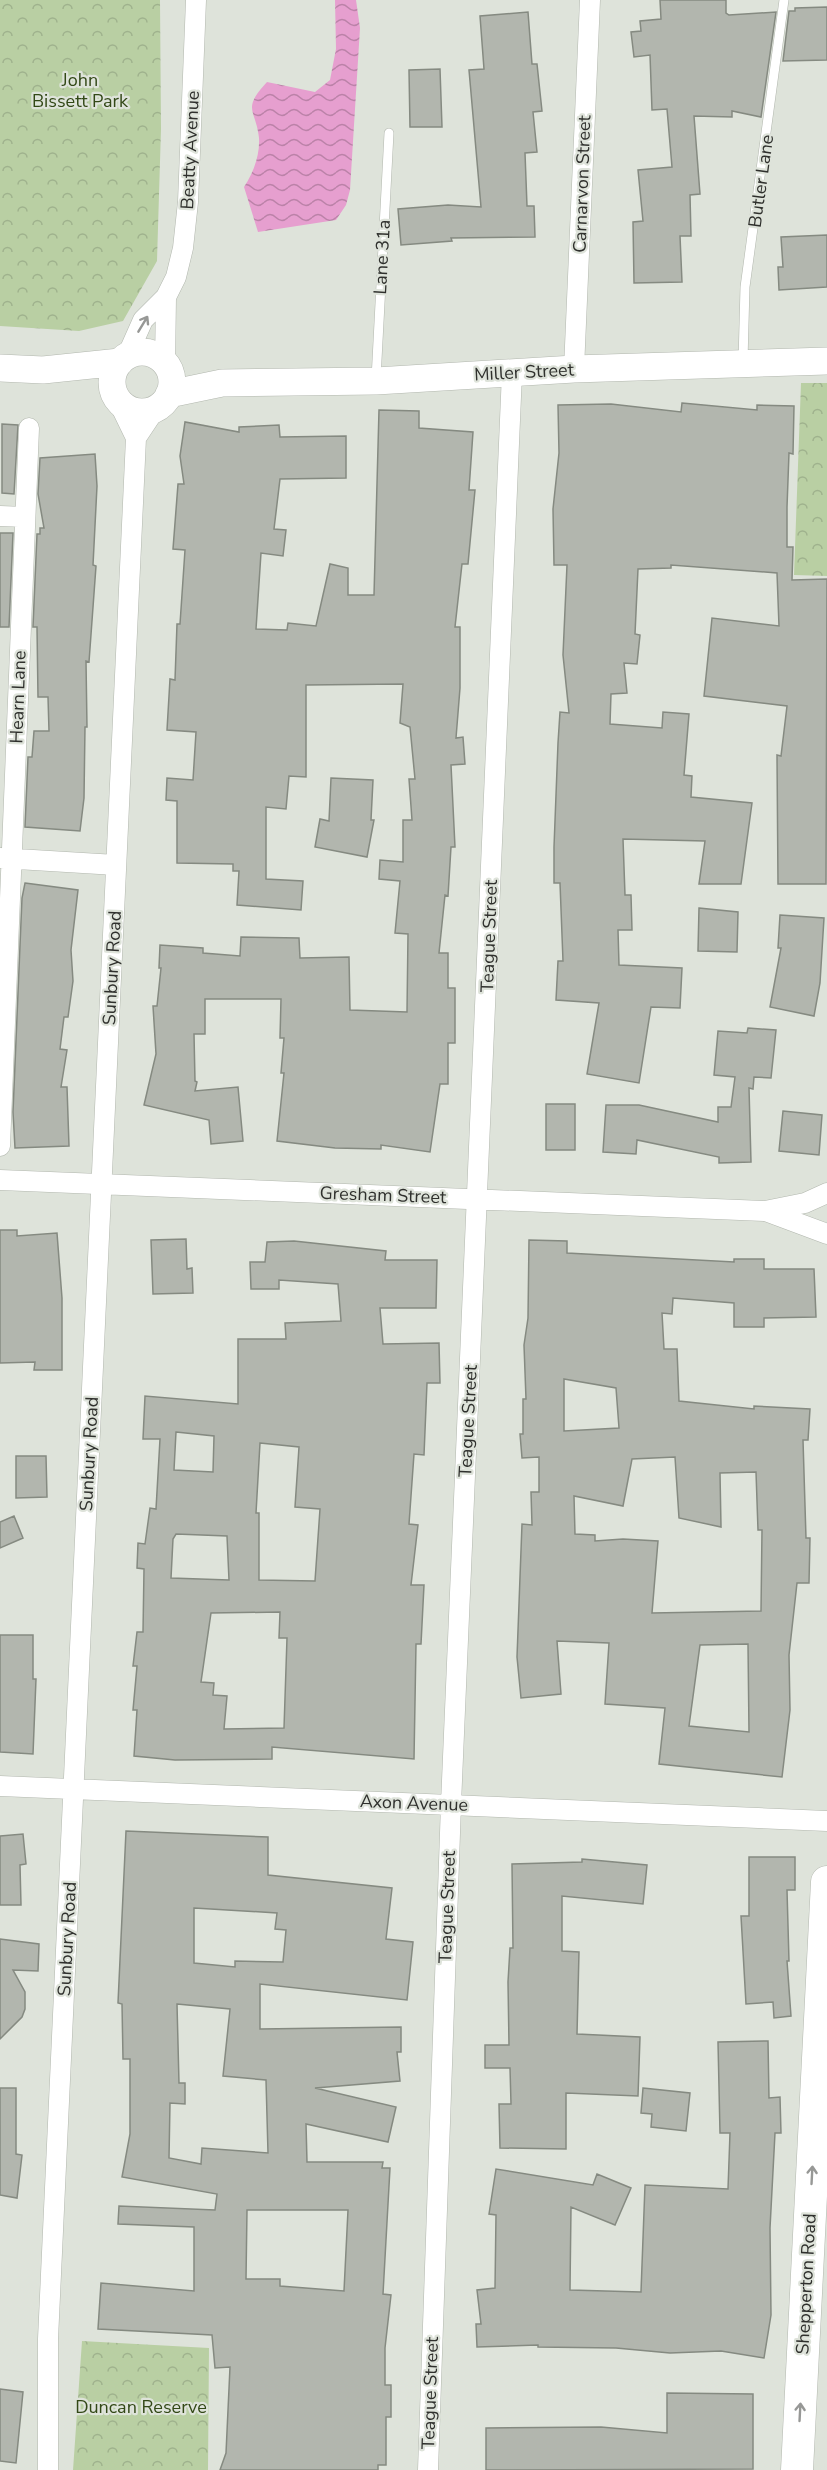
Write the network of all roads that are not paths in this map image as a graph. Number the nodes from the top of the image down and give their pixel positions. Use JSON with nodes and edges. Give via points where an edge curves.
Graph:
{"nodes":[{"id":1,"x":196,"y":0,"type":"edge"},
{"id":2,"x":590,"y":0,"type":"edge"},
{"id":3,"x":784,"y":0,"type":"edge"},
{"id":4,"x":389,"y":133,"type":"dead end"},
{"id":5,"x":166,"y":297,"type":"junction"},
{"id":6,"x":743,"y":362,"type":"junction"},
{"id":7,"x":827,"y":362,"type":"edge"},
{"id":8,"x":0,"y":368,"type":"edge"},
{"id":9,"x":574,"y":369,"type":"junction"},
{"id":10,"x":512,"y":373,"type":"junction"},
{"id":11,"x":119,"y":376,"type":"junction"},
{"id":12,"x":376,"y":381,"type":"junction"},
{"id":13,"x":165,"y":384,"type":"junction"},
{"id":14,"x":29,"y":428,"type":"dead end"},
{"id":15,"x":136,"y":438,"type":"junction"},
{"id":16,"x":0,"y":516,"type":"edge"},
{"id":17,"x":25,"y":517,"type":"junction"},
{"id":18,"x":6,"y":858,"type":"edge"},
{"id":19,"x":116,"y":865,"type":"junction"},
{"id":20,"x":1,"y":1080,"type":"edge"},
{"id":21,"x":0,"y":1146,"type":"edge"},
{"id":22,"x":0,"y":1180,"type":"edge"},
{"id":23,"x":101,"y":1184,"type":"junction"},
{"id":24,"x":827,"y":1193,"type":"edge"},
{"id":25,"x":478,"y":1199,"type":"junction"},
{"id":26,"x":765,"y":1211,"type":"junction"},
{"id":27,"x":827,"y":1234,"type":"edge"},
{"id":28,"x":0,"y":1786,"type":"edge"},
{"id":29,"x":74,"y":1790,"type":"junction"},
{"id":30,"x":451,"y":1804,"type":"junction"},
{"id":31,"x":827,"y":1821,"type":"edge"},
{"id":32,"x":827,"y":1882,"type":"edge"},
{"id":33,"x":48,"y":2470,"type":"edge"},
{"id":34,"x":428,"y":2470,"type":"edge"},
{"id":35,"x":797,"y":2470,"type":"edge"}],
"edges":[{"from":1,"to":5,"type":"street","name":"Beatty Avenue","via":[[188,202],[176,277]]},
{"from":2,"to":9,"type":"street","name":"Carnarvon Street"},
{"from":3,"to":6,"type":"lane","name":"Butler Lane","via":[[745,287]]},
{"from":4,"to":12,"type":"lane","name":"Lane 31a"},
{"from":11,"to":5,"type":"street","name":"Beatty Avenue","one_way":true,"via":[[143,320]]},
{"from":5,"to":13,"type":"street","name":"Beatty Avenue"},
{"from":6,"to":7,"type":"main road","name":"Miller Street"},
{"from":6,"to":9,"type":"main road","name":"Miller Street"},
{"from":8,"to":11,"type":"main road"},
{"from":9,"to":10,"type":"main road","name":"Miller Street"},
{"from":10,"to":12,"type":"main road","name":"Miller Street"},
{"from":10,"to":25,"type":"street","name":"Teague Street"},
{"from":11,"to":13,"type":"main road","via":[[147,353]]},
{"from":11,"to":13,"type":"main road","via":[[137,412]]},
{"from":11,"to":15,"type":"street","name":"Sunbury Road"},
{"from":12,"to":13,"type":"main road","name":"Miller Street"},
{"from":13,"to":15,"type":"street"},
{"from":14,"to":17,"type":"street","name":"Hearn Lane"},
{"from":15,"to":19,"type":"street","name":"Sunbury Road"},
{"from":16,"to":17,"type":"street"},
{"from":17,"to":18,"type":"street","name":"Hearn Lane"},
{"from":18,"to":19,"type":"street"},
{"from":18,"to":20,"type":"street","name":"Hearn Lane"},
{"from":19,"to":23,"type":"street","name":"Sunbury Road"},
{"from":20,"to":21,"type":"street","name":"Hearn Lane"},
{"from":22,"to":23,"type":"street","name":"Gresham Street"},
{"from":23,"to":25,"type":"street","name":"Gresham Street"},
{"from":23,"to":29,"type":"street","name":"Sunbury Road"},
{"from":24,"to":26,"type":"street","name":"Gresham Street","via":[[805,1203]]},
{"from":25,"to":26,"type":"street","name":"Gresham Street"},
{"from":25,"to":30,"type":"street","name":"Teague Street"},
{"from":26,"to":27,"type":"street","name":"Gresham Street"},
{"from":28,"to":29,"type":"street","name":"Axon Avenue"},
{"from":29,"to":30,"type":"street","name":"Axon Avenue"},
{"from":29,"to":33,"type":"street","name":"Sunbury Road","via":[[49,2328]]},
{"from":30,"to":31,"type":"street","name":"Axon Avenue"},
{"from":30,"to":34,"type":"street","name":"Teague Street"},
{"from":35,"to":32,"type":"highway","name":"Shepperton Road","one_way":true}]}
